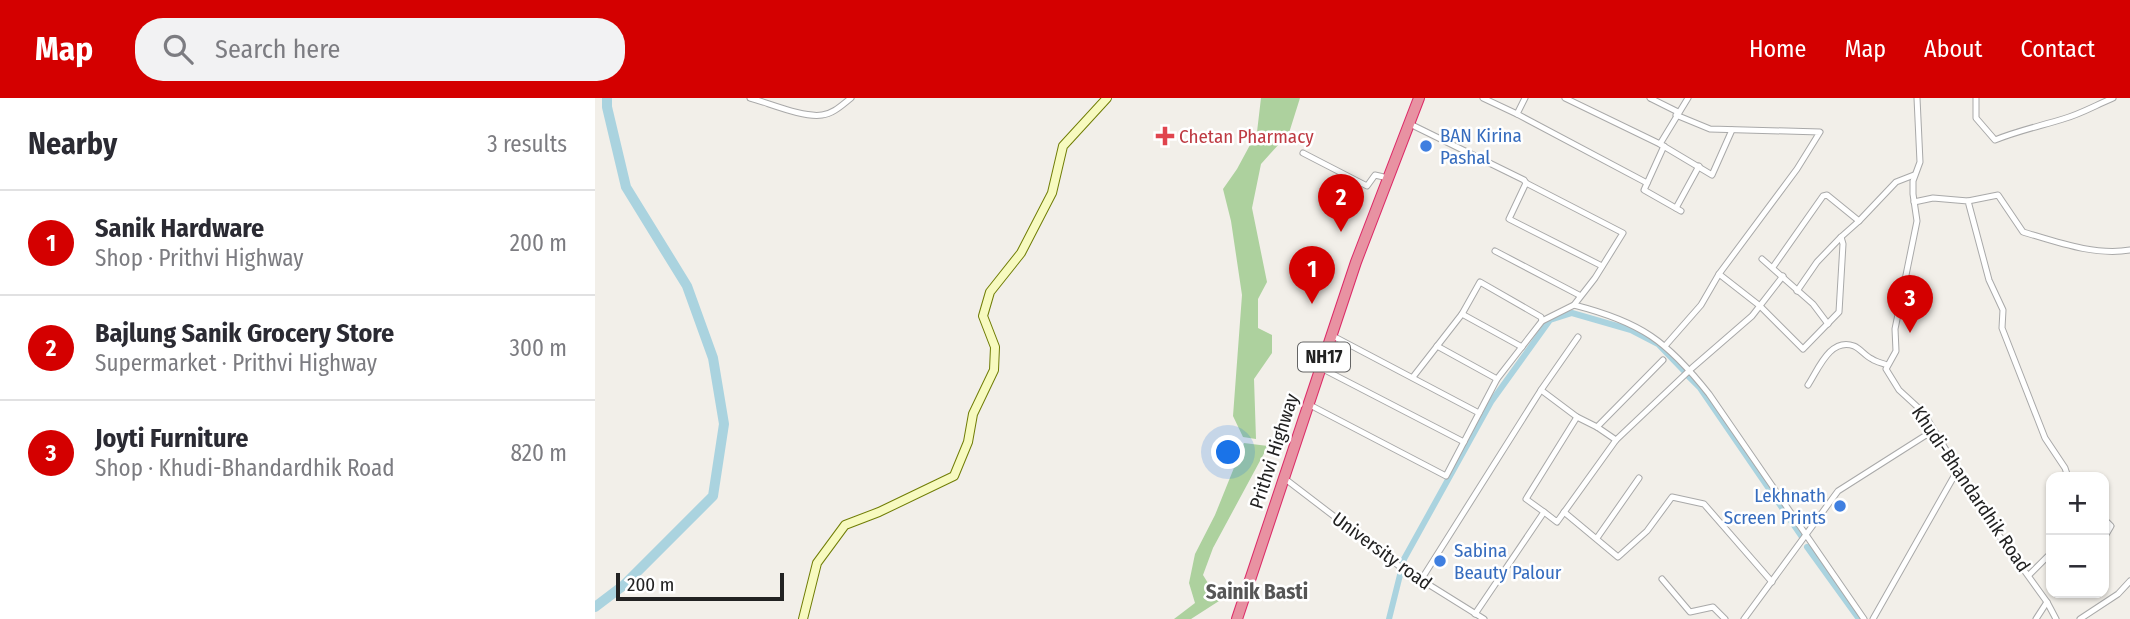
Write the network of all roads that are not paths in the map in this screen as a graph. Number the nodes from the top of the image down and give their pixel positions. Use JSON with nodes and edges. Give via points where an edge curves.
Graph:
{"nodes":[{"id":1,"x":750,"y":98,"type":"edge"},
{"id":2,"x":851,"y":98,"type":"edge"},
{"id":3,"x":1107,"y":98,"type":"edge"},
{"id":4,"x":1419,"y":98,"type":"edge"},
{"id":5,"x":1483,"y":98,"type":"edge"},
{"id":6,"x":1525,"y":98,"type":"edge"},
{"id":7,"x":1565,"y":98,"type":"edge"},
{"id":8,"x":1650,"y":98,"type":"edge"},
{"id":9,"x":1688,"y":98,"type":"edge"},
{"id":10,"x":1917,"y":98,"type":"edge"},
{"id":11,"x":1976,"y":98,"type":"edge"},
{"id":12,"x":2113,"y":98,"type":"edge"},
{"id":13,"x":1677,"y":113,"type":"junction"},
{"id":14,"x":1517,"y":114,"type":"junction"},
{"id":15,"x":1409,"y":124,"type":"junction"},
{"id":16,"x":1732,"y":130,"type":"junction"},
{"id":17,"x":1662,"y":145,"type":"junction"},
{"id":18,"x":1303,"y":153,"type":"dead end"},
{"id":19,"x":1699,"y":166,"type":"junction"},
{"id":20,"x":1915,"y":175,"type":"junction"},
{"id":21,"x":1388,"y":178,"type":"junction"},
{"id":22,"x":1526,"y":183,"type":"junction"},
{"id":23,"x":1647,"y":183,"type":"junction"},
{"id":24,"x":1913,"y":199,"type":"junction"},
{"id":25,"x":1968,"y":201,"type":"junction"},
{"id":26,"x":1859,"y":221,"type":"junction"},
{"id":27,"x":1841,"y":237,"type":"junction"},
{"id":28,"x":2130,"y":250,"type":"edge"},
{"id":29,"x":1495,"y":251,"type":"dead end"},
{"id":30,"x":1762,"y":259,"type":"dead end"},
{"id":31,"x":1602,"y":266,"type":"junction"},
{"id":32,"x":1773,"y":267,"type":"junction"},
{"id":33,"x":1719,"y":274,"type":"junction"},
{"id":34,"x":1783,"y":276,"type":"junction"},
{"id":35,"x":1797,"y":291,"type":"junction"},
{"id":36,"x":1579,"y":295,"type":"junction"},
{"id":37,"x":1574,"y":305,"type":"junction"},
{"id":38,"x":1760,"y":306,"type":"junction"},
{"id":39,"x":1462,"y":314,"type":"junction"},
{"id":40,"x":1542,"y":321,"type":"junction"},
{"id":41,"x":1828,"y":324,"type":"junction"},
{"id":42,"x":1332,"y":335,"type":"junction"},
{"id":43,"x":1577,"y":337,"type":"dead end"},
{"id":44,"x":1437,"y":346,"type":"junction"},
{"id":45,"x":1665,"y":346,"type":"junction"},
{"id":46,"x":1522,"y":347,"type":"junction"},
{"id":47,"x":1663,"y":360,"type":"dead end"},
{"id":48,"x":1887,"y":365,"type":"junction"},
{"id":49,"x":1321,"y":368,"type":"junction"},
{"id":50,"x":1690,"y":370,"type":"junction"},
{"id":51,"x":1413,"y":377,"type":"junction"},
{"id":52,"x":1497,"y":379,"type":"junction"},
{"id":53,"x":1808,"y":385,"type":"dead end"},
{"id":54,"x":1541,"y":390,"type":"junction"},
{"id":55,"x":1308,"y":404,"type":"junction"},
{"id":56,"x":1479,"y":413,"type":"junction"},
{"id":57,"x":1577,"y":418,"type":"junction"},
{"id":58,"x":1597,"y":427,"type":"junction"},
{"id":59,"x":1934,"y":430,"type":"junction"},
{"id":60,"x":1616,"y":440,"type":"junction"},
{"id":61,"x":1464,"y":442,"type":"junction"},
{"id":62,"x":1957,"y":471,"type":"junction"},
{"id":63,"x":2066,"y":472,"type":"edge"},
{"id":64,"x":1284,"y":478,"type":"junction"},
{"id":65,"x":1639,"y":478,"type":"dead end"},
{"id":66,"x":1544,"y":512,"type":"junction"},
{"id":67,"x":1564,"y":512,"type":"junction"},
{"id":68,"x":1806,"y":535,"type":"junction"},
{"id":69,"x":1597,"y":538,"type":"junction"},
{"id":70,"x":2046,"y":558,"type":"edge"},
{"id":71,"x":2029,"y":575,"type":"junction"},
{"id":72,"x":1662,"y":579,"type":"dead end"},
{"id":73,"x":1421,"y":580,"type":"junction"},
{"id":74,"x":2130,"y":581,"type":"edge"},
{"id":75,"x":1772,"y":582,"type":"junction"},
{"id":76,"x":2047,"y":602,"type":"junction"},
{"id":77,"x":1480,"y":617,"type":"edge"},
{"id":78,"x":803,"y":619,"type":"edge"},
{"id":79,"x":1237,"y":619,"type":"edge"},
{"id":80,"x":1725,"y":619,"type":"edge"},
{"id":81,"x":1744,"y":619,"type":"edge"},
{"id":82,"x":1864,"y":619,"type":"edge"},
{"id":83,"x":1873,"y":619,"type":"edge"},
{"id":84,"x":2036,"y":619,"type":"edge"},
{"id":85,"x":2056,"y":619,"type":"edge"},
{"id":86,"x":2080,"y":619,"type":"edge"}],
"edges":[{"from":1,"to":2,"type":"street","via":[[821,116]]},
{"from":3,"to":78,"type":"street","via":[[1063,146],[1052,193],[1021,253],[990,292],[983,316],[995,347],[994,370],[973,414],[954,476],[845,525],[817,563]]},
{"from":4,"to":15,"type":"highway","name":"Prithvi Highway","number":"NH17"},
{"from":5,"to":14,"type":"street"},
{"from":6,"to":14,"type":"street"},
{"from":7,"to":17,"type":"street"},
{"from":8,"to":13,"type":"street"},
{"from":9,"to":13,"type":"street"},
{"from":10,"to":20,"type":"street","via":[[1920,162]]},
{"from":11,"to":12,"type":"street","via":[[1976,118],[1995,140],[2073,116]]},
{"from":13,"to":16,"type":"street","via":[[1710,129]]},
{"from":13,"to":17,"type":"street"},
{"from":14,"to":23,"type":"street"},
{"from":15,"to":21,"type":"highway","name":"Prithvi Highway","number":"NH17"},
{"from":15,"to":22,"type":"street"},
{"from":16,"to":19,"type":"street","via":[[1712,175]]},
{"from":16,"to":33,"type":"street","via":[[1820,132]]},
{"from":17,"to":19,"type":"street"},
{"from":17,"to":23,"type":"street"},
{"from":18,"to":21,"type":"street","via":[[1367,186],[1375,175]]},
{"from":19,"to":23,"type":"street","via":[[1678,209],[1644,190]]},
{"from":20,"to":24,"type":"street"},
{"from":20,"to":26,"type":"street","via":[[1896,182]]},
{"from":21,"to":42,"type":"highway","name":"Prithvi Highway","number":"NH17"},
{"from":22,"to":31,"type":"street","via":[[1509,219]]},
{"from":22,"to":31,"type":"street","via":[[1623,233]]},
{"from":24,"to":25,"type":"street"},
{"from":24,"to":48,"type":"street","via":[[1917,221],[1895,329],[1896,351]]},
{"from":25,"to":28,"type":"street","via":[[1999,195],[2023,232],[2113,253]]},
{"from":25,"to":63,"type":"street","via":[[1989,280],[2003,310],[2002,328],[2045,438]]},
{"from":26,"to":27,"type":"street"},
{"from":26,"to":32,"type":"street","via":[[1823,196]]},
{"from":27,"to":35,"type":"street"},
{"from":27,"to":41,"type":"street","via":[[1839,312]]},
{"from":29,"to":36,"type":"street"},
{"from":30,"to":32,"type":"street"},
{"from":31,"to":36,"type":"street"},
{"from":32,"to":34,"type":"street"},
{"from":33,"to":38,"type":"street"},
{"from":33,"to":45,"type":"street","via":[[1701,305]]},
{"from":34,"to":35,"type":"street"},
{"from":34,"to":38,"type":"street"},
{"from":35,"to":41,"type":"street"},
{"from":36,"to":37,"type":"street"},
{"from":37,"to":40,"type":"street"},
{"from":37,"to":45,"type":"street","via":[[1626,321]]},
{"from":38,"to":41,"type":"street","via":[[1803,349]]},
{"from":38,"to":50,"type":"street"},
{"from":39,"to":40,"type":"street","via":[[1480,282]]},
{"from":39,"to":44,"type":"street"},
{"from":39,"to":46,"type":"street"},
{"from":40,"to":46,"type":"street"},
{"from":42,"to":49,"type":"highway","name":"Prithvi Highway","number":"NH17"},
{"from":42,"to":51,"type":"street"},
{"from":43,"to":54,"type":"street"},
{"from":44,"to":51,"type":"street"},
{"from":44,"to":52,"type":"street"},
{"from":45,"to":50,"type":"street"},
{"from":46,"to":52,"type":"street"},
{"from":47,"to":58,"type":"street"},
{"from":48,"to":53,"type":"street","via":[[1873,361],[1857,347],[1837,345]]},
{"from":48,"to":59,"type":"street","name":"Khudi-Bhandardhik Road","via":[[1899,390],[1923,412]]},
{"from":49,"to":55,"type":"highway","name":"Prithvi Highway","number":"NH17"},
{"from":49,"to":61,"type":"street"},
{"from":50,"to":60,"type":"street"},
{"from":50,"to":68,"type":"street"},
{"from":51,"to":56,"type":"street"},
{"from":52,"to":56,"type":"street"},
{"from":54,"to":57,"type":"street"},
{"from":54,"to":73,"type":"street"},
{"from":55,"to":61,"type":"street","via":[[1446,476]]},
{"from":55,"to":64,"type":"highway","name":"Prithvi Highway","number":"NH17"},
{"from":56,"to":61,"type":"street"},
{"from":57,"to":58,"type":"street"},
{"from":57,"to":66,"type":"street","via":[[1526,499]]},
{"from":58,"to":60,"type":"street"},
{"from":59,"to":62,"type":"street","name":"Khudi-Bhandardhik Road"},
{"from":59,"to":68,"type":"street","via":[[1837,491]]},
{"from":60,"to":67,"type":"street"},
{"from":62,"to":71,"type":"street","name":"Khudi-Bhandardhik Road"},
{"from":62,"to":83,"type":"street"},
{"from":64,"to":73,"type":"street","name":"University road"},
{"from":64,"to":79,"type":"highway","name":"Prithvi Highway","number":"NH17"},
{"from":65,"to":69,"type":"street"},
{"from":66,"to":67,"type":"street","via":[[1557,522]]},
{"from":66,"to":77,"type":"street"},
{"from":67,"to":69,"type":"street"},
{"from":68,"to":75,"type":"street"},
{"from":68,"to":82,"type":"street"},
{"from":69,"to":75,"type":"street","via":[[1618,557],[1647,531],[1672,497],[1704,505]]},
{"from":70,"to":71,"type":"street"},
{"from":71,"to":76,"type":"street","name":"Khudi-Bhandardhik Road"},
{"from":72,"to":80,"type":"street","via":[[1690,612],[1713,607]]},
{"from":73,"to":77,"type":"street","name":"University road"},
{"from":74,"to":86,"type":"street"},
{"from":75,"to":81,"type":"street"},
{"from":76,"to":84,"type":"street"},
{"from":76,"to":85,"type":"street","name":"Khudi-Bhandardhik Road"}]}
